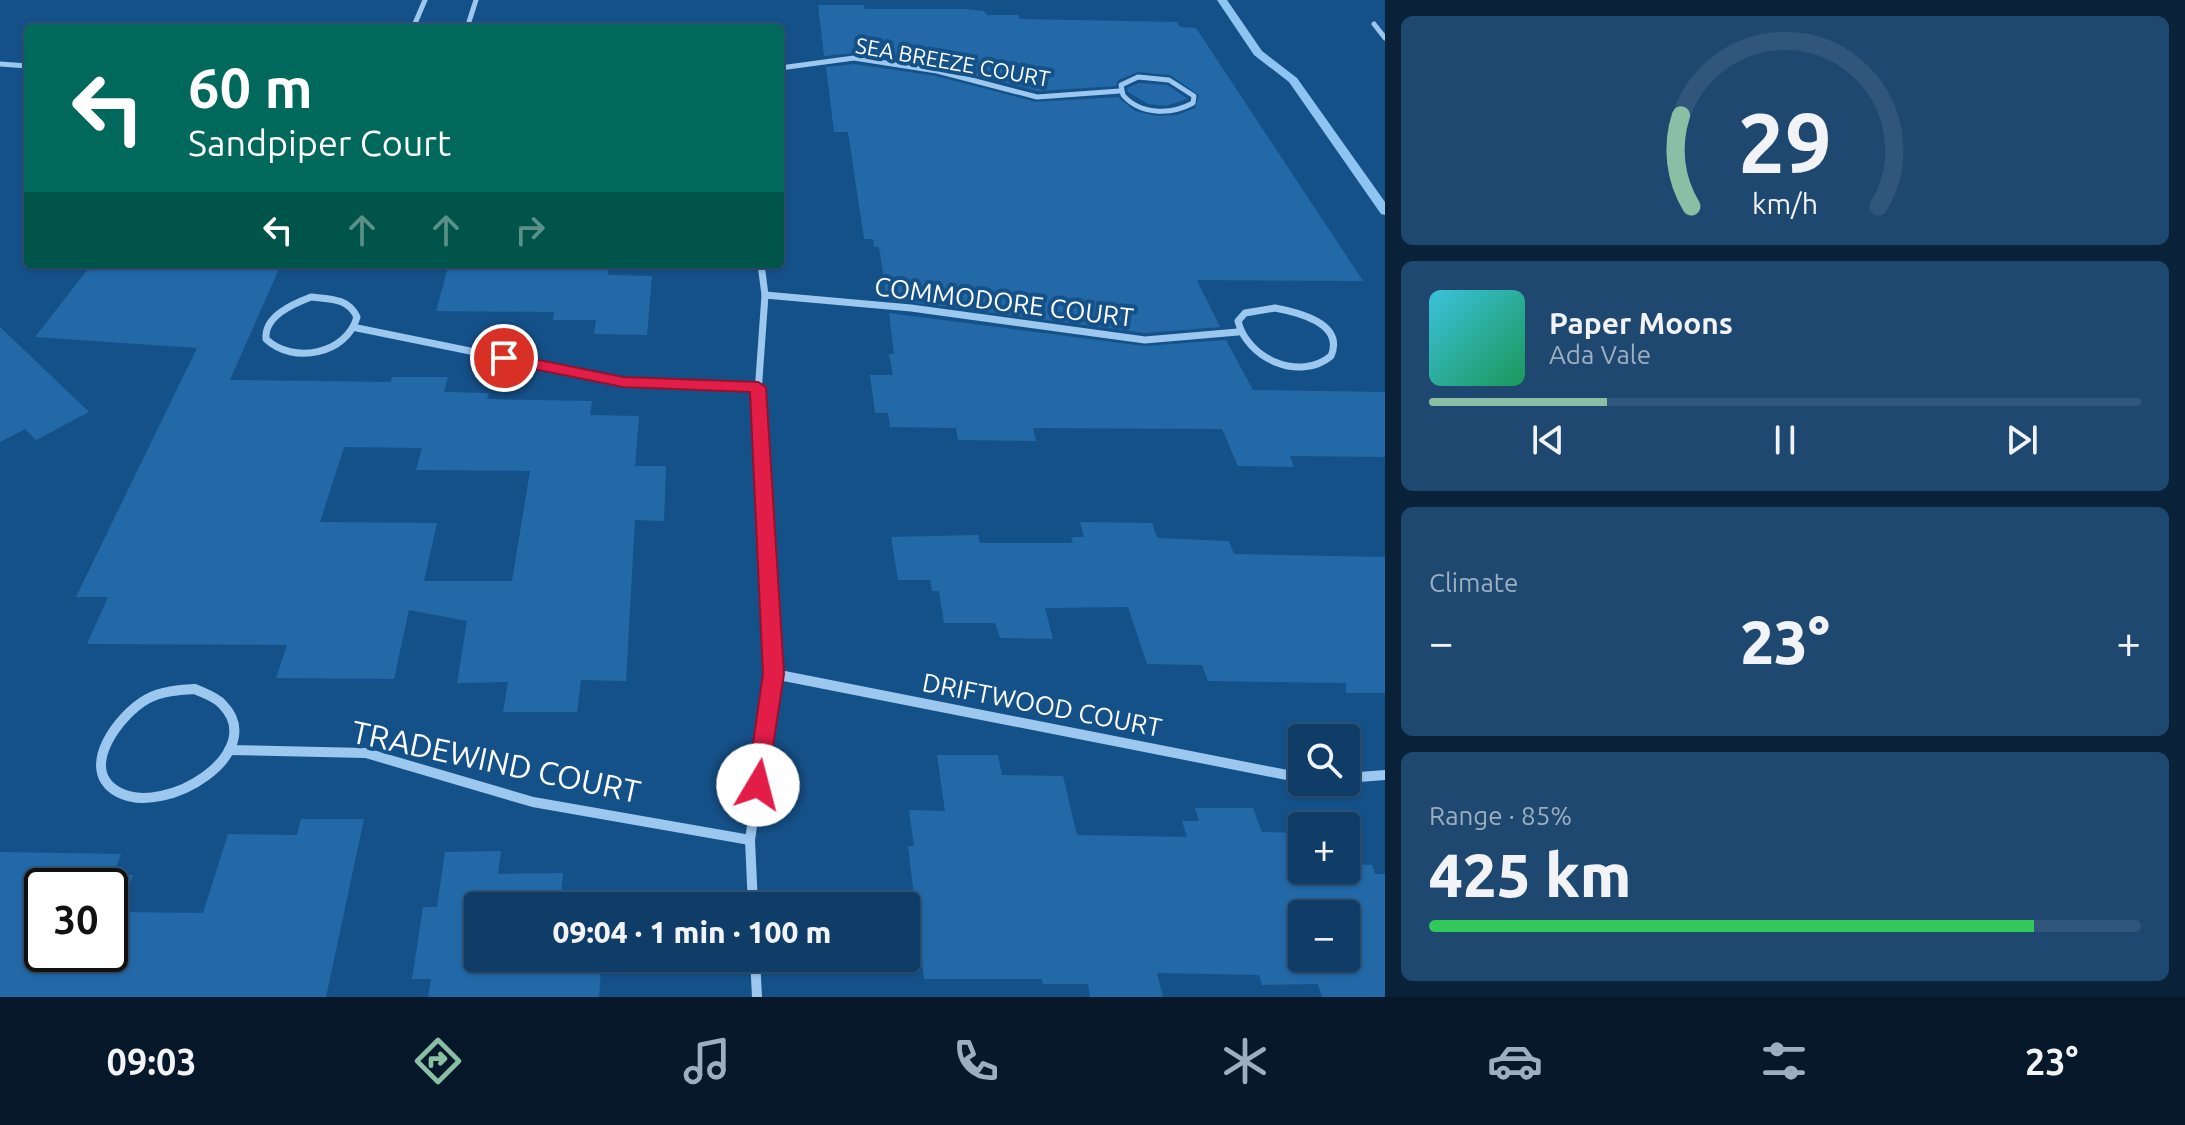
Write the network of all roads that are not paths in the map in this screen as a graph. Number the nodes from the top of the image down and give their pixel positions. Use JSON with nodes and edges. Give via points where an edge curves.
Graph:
{"nodes":[{"id":1,"x":425,"y":0,"type":"edge"},
{"id":2,"x":476,"y":0,"type":"edge"},
{"id":3,"x":415,"y":24,"type":"edge"},
{"id":4,"x":468,"y":24,"type":"edge"},
{"id":5,"x":1374,"y":24,"type":"dead end"},
{"id":6,"x":1385,"y":38,"type":"edge"},
{"id":7,"x":0,"y":64,"type":"edge"},
{"id":8,"x":24,"y":66,"type":"edge"},
{"id":9,"x":784,"y":67,"type":"edge"},
{"id":10,"x":1120,"y":91,"type":"junction"},
{"id":11,"x":762,"y":268,"type":"edge"},
{"id":12,"x":765,"y":295,"type":"junction"},
{"id":13,"x":357,"y":328,"type":"junction"},
{"id":14,"x":1238,"y":332,"type":"junction"},
{"id":15,"x":758,"y":387,"type":"junction"},
{"id":16,"x":774,"y":674,"type":"junction"},
{"id":17,"x":229,"y":750,"type":"junction"},
{"id":18,"x":1288,"y":775,"type":"edge"},
{"id":19,"x":1385,"y":775,"type":"edge"},
{"id":20,"x":1360,"y":777,"type":"edge"},
{"id":21,"x":750,"y":840,"type":"junction"},
{"id":22,"x":752,"y":892,"type":"edge"},
{"id":23,"x":756,"y":972,"type":"edge"},
{"id":24,"x":757,"y":997,"type":"edge"}],
"edges":[{"from":1,"to":3,"type":"street"},
{"from":2,"to":4,"type":"street"},
{"from":5,"to":6,"type":"street"},
{"from":7,"to":8,"type":"street"},
{"from":9,"to":10,"type":"street","name":"SEA BREEZE COURT","via":[[854,58],[937,71],[1037,97]]},
{"from":10,"to":10,"type":"street","name":"SEA BREEZE COURT","via":[[1134,104],[1162,111],[1187,108],[1194,96],[1179,83],[1151,77],[1128,80]]},
{"from":11,"to":12,"type":"street"},
{"from":12,"to":14,"type":"street","name":"COMMODORE COURT","via":[[911,308],[1145,340]]},
{"from":12,"to":15,"type":"street"},
{"from":13,"to":13,"type":"street","via":[[355,307],[344,300],[311,297],[279,310],[266,332],[280,350],[296,354],[333,348]]},
{"from":13,"to":15,"type":"street","via":[[623,382]]},
{"from":14,"to":14,"type":"street","via":[[1259,354],[1296,366],[1315,365],[1335,351],[1325,328],[1294,311],[1245,313]]},
{"from":15,"to":16,"type":"street"},
{"from":16,"to":18,"type":"street","name":"DRIFTWOOD COURT"},
{"from":16,"to":21,"type":"street"},
{"from":17,"to":17,"type":"street","via":[[235,728],[229,709],[216,695],[171,690],[123,715],[108,735],[101,758],[103,778],[117,793],[139,800],[165,799],[192,788]]},
{"from":17,"to":21,"type":"street","name":"TRADEWIND COURT","via":[[366,753],[533,802]]},
{"from":19,"to":20,"type":"street"},
{"from":21,"to":22,"type":"street"},
{"from":23,"to":24,"type":"street"}]}
